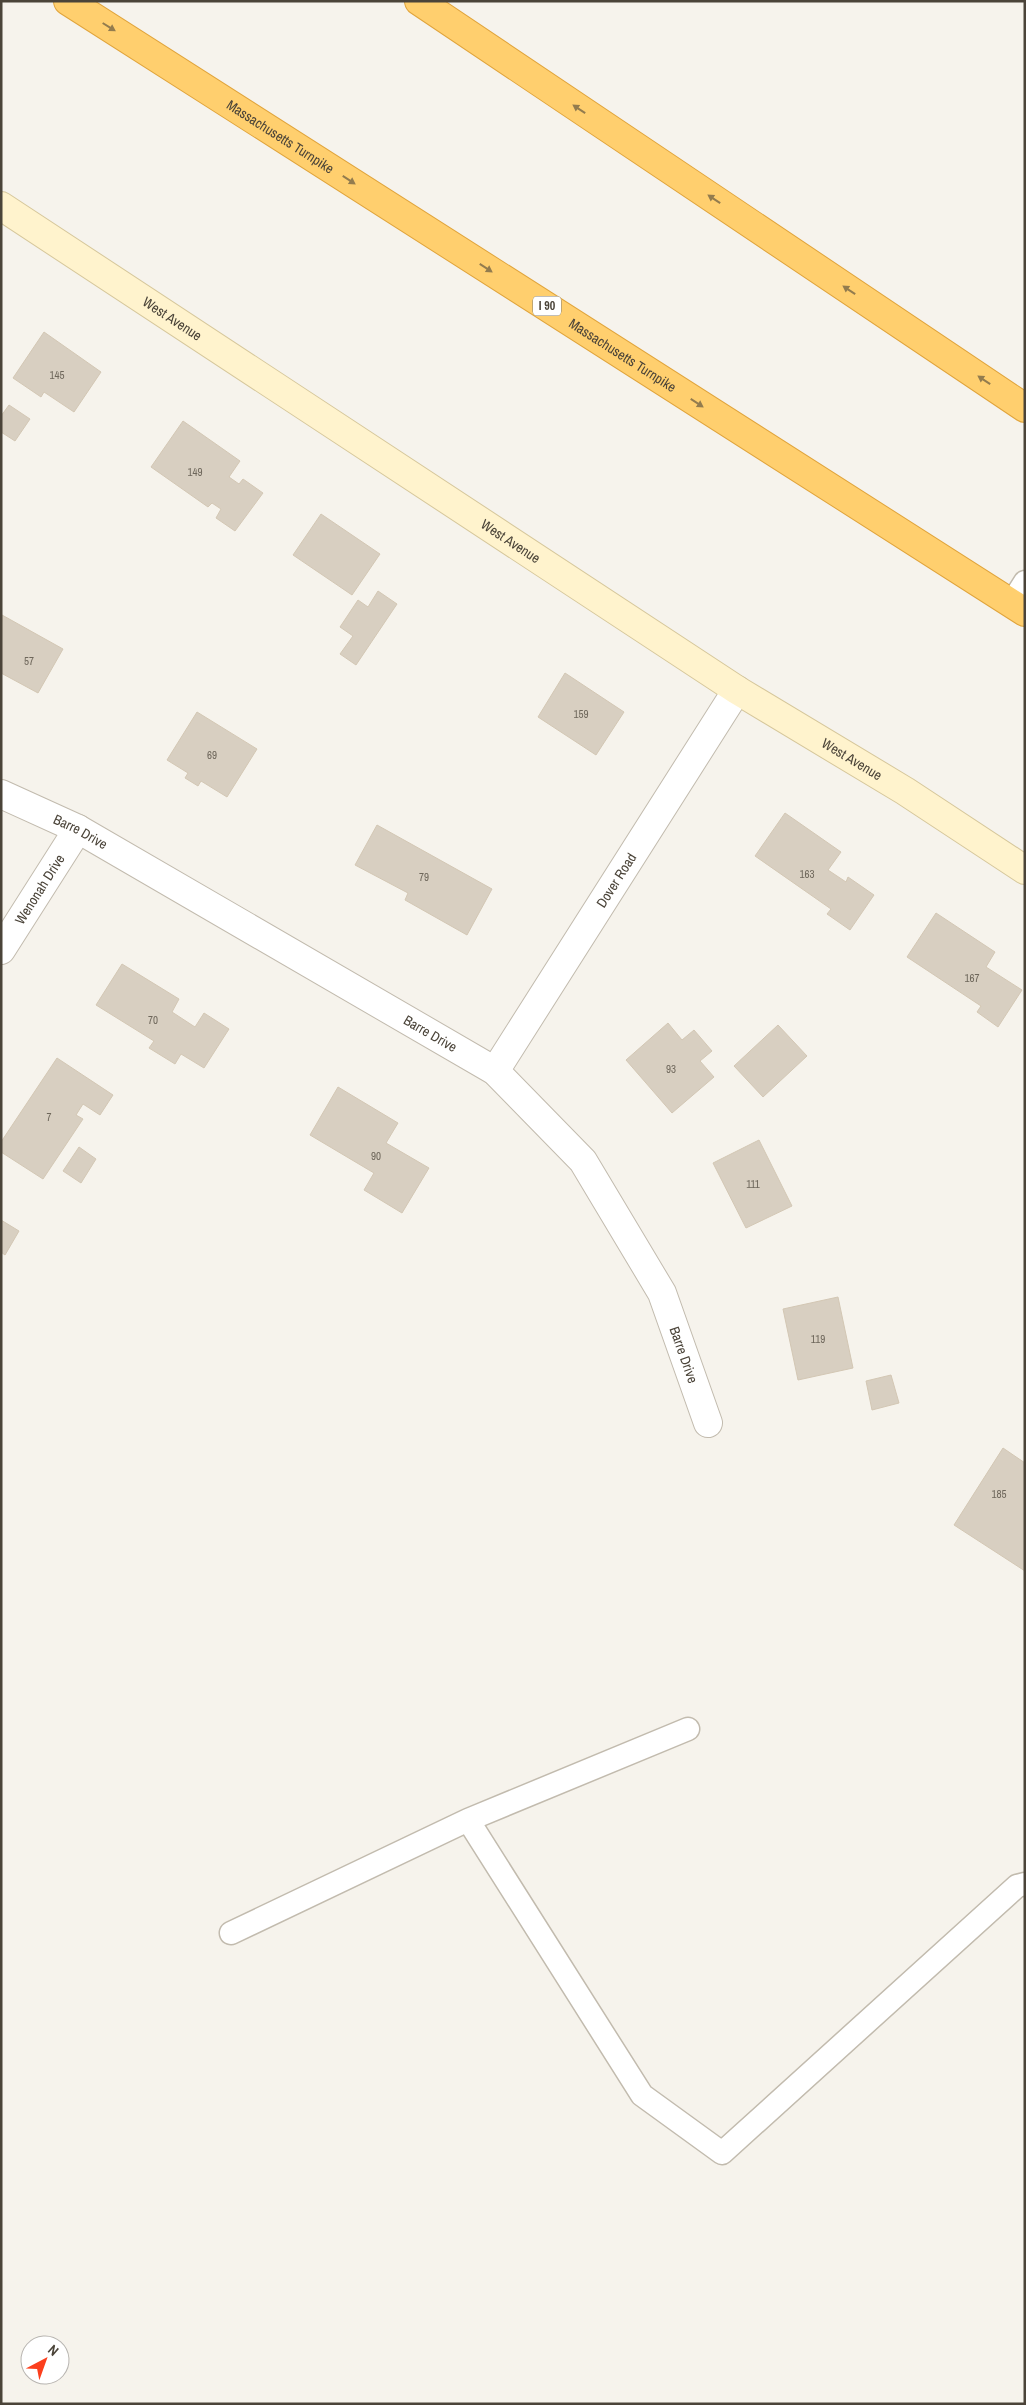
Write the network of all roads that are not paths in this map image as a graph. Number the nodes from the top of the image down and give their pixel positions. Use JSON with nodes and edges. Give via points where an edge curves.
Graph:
{"nodes":[{"id":1,"x":68,"y":1,"type":"edge"},
{"id":2,"x":419,"y":1,"type":"edge"},
{"id":3,"x":1,"y":206,"type":"edge"},
{"id":4,"x":1025,"y":408,"type":"edge"},
{"id":5,"x":1020,"y":599,"type":"edge"},
{"id":6,"x":737,"y":690,"type":"junction"},
{"id":7,"x":1,"y":794,"type":"edge"},
{"id":8,"x":78,"y":829,"type":"junction"},
{"id":9,"x":1025,"y":870,"type":"edge"},
{"id":10,"x":1,"y":950,"type":"edge"},
{"id":11,"x":495,"y":1071,"type":"junction"},
{"id":12,"x":708,"y":1423,"type":"dead end"},
{"id":13,"x":688,"y":1729,"type":"dead end"},
{"id":14,"x":468,"y":1820,"type":"junction"},
{"id":15,"x":1025,"y":1884,"type":"edge"},
{"id":16,"x":231,"y":1933,"type":"dead end"}],
"edges":[{"from":1,"to":5,"type":"highway","name":"Massachusetts Turnpike","number":"I 90","one_way":true},
{"from":4,"to":2,"type":"highway","one_way":true},
{"from":3,"to":6,"type":"main road","name":"West Avenue"},
{"from":6,"to":9,"type":"main road","name":"West Avenue","via":[[905,791]]},
{"from":6,"to":11,"type":"street","name":"Dover Road"},
{"from":7,"to":8,"type":"street","name":"Barre Drive"},
{"from":8,"to":10,"type":"street","name":"Wenonah Drive"},
{"from":8,"to":11,"type":"street","name":"Barre Drive"},
{"from":11,"to":12,"type":"street","name":"Barre Drive","via":[[584,1161],[662,1293]]},
{"from":13,"to":14,"type":"lane"},
{"from":14,"to":15,"type":"lane","via":[[642,2095],[722,2153],[1018,1886]]},
{"from":14,"to":16,"type":"lane"}]}
